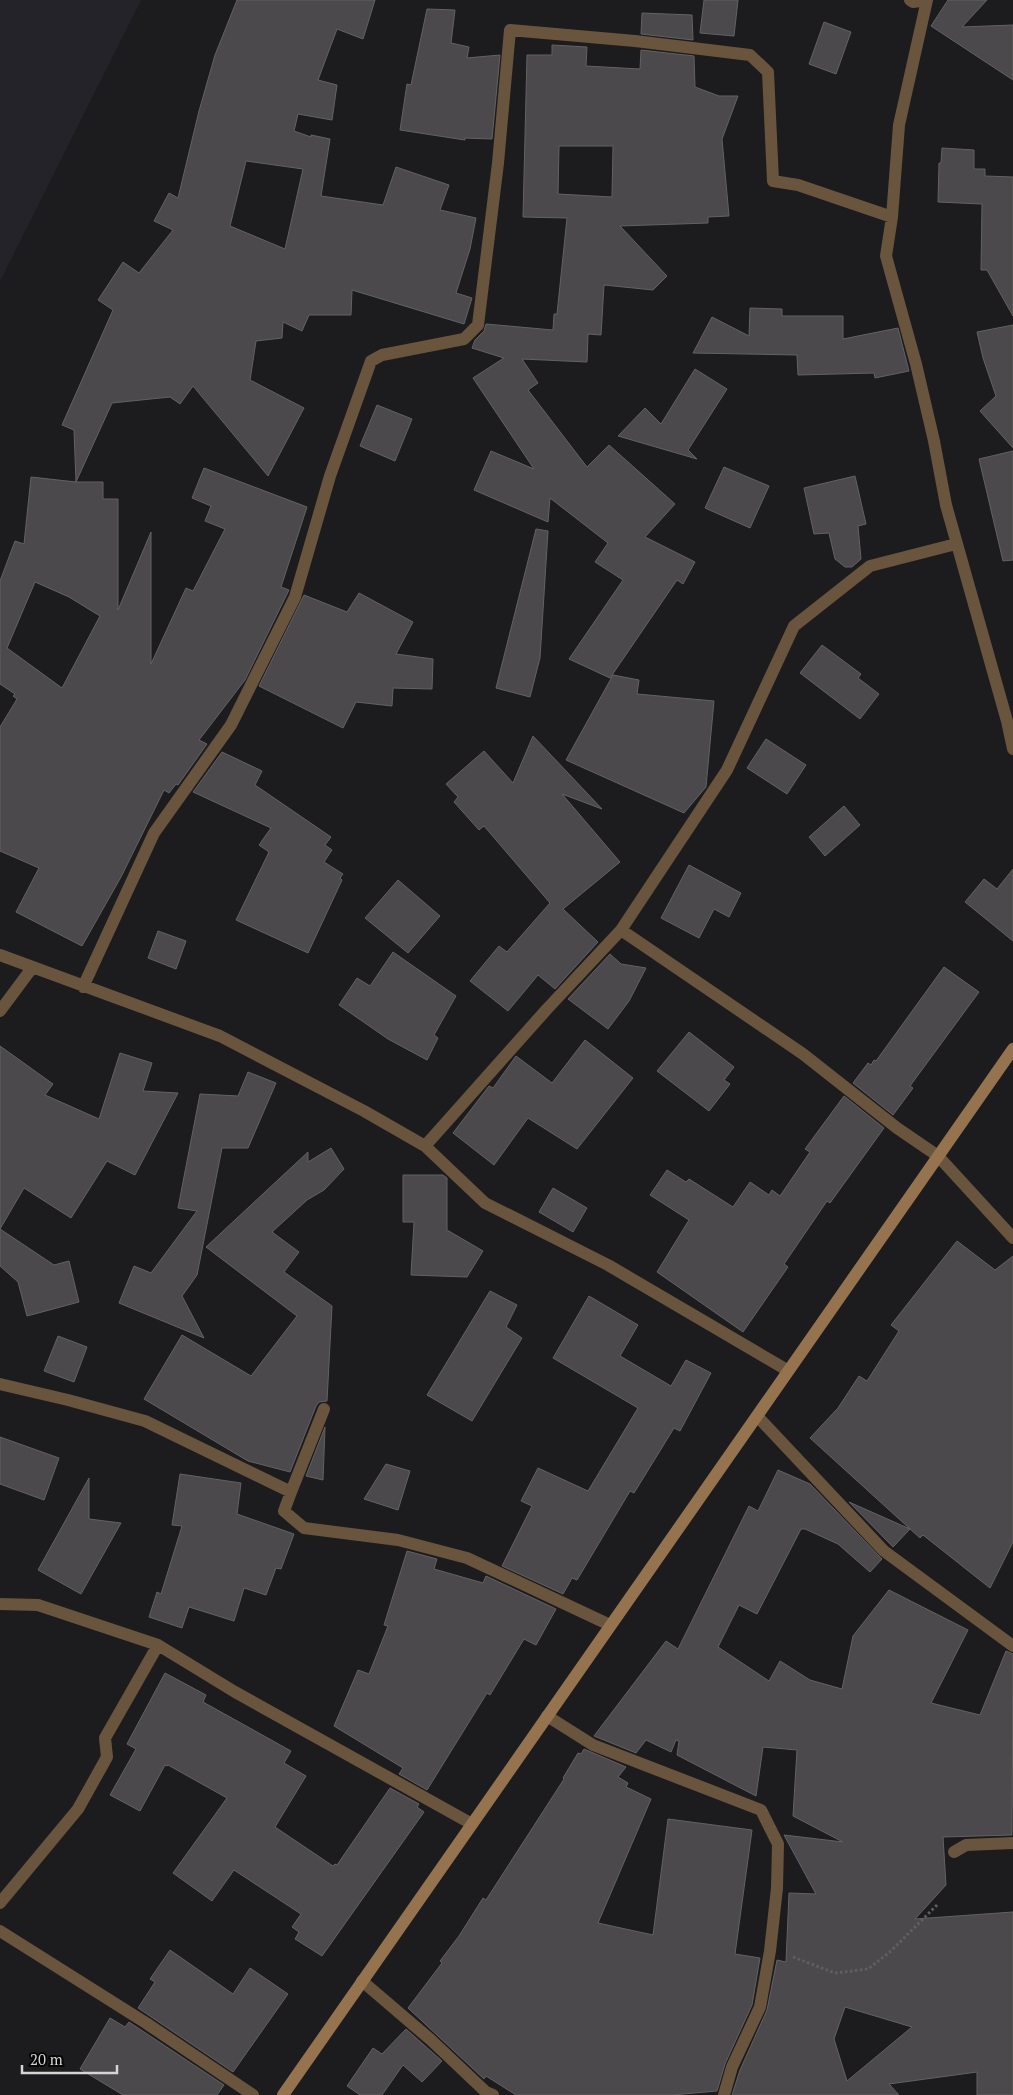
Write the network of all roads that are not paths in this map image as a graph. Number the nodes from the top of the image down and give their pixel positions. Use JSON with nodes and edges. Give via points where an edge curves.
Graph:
{"nodes":[{"id":1,"x":910,"y":0,"type":"edge"},
{"id":2,"x":927,"y":0,"type":"edge"},
{"id":3,"x":892,"y":217,"type":"junction"},
{"id":4,"x":956,"y":544,"type":"junction"},
{"id":5,"x":1013,"y":749,"type":"edge"},
{"id":6,"x":622,"y":930,"type":"junction"},
{"id":7,"x":0,"y":955,"type":"edge"},
{"id":8,"x":32,"y":968,"type":"junction"},
{"id":9,"x":83,"y":987,"type":"junction"},
{"id":10,"x":0,"y":1011,"type":"edge"},
{"id":11,"x":1013,"y":1049,"type":"edge"},
{"id":12,"x":425,"y":1146,"type":"junction"},
{"id":13,"x":938,"y":1156,"type":"junction"},
{"id":14,"x":1013,"y":1238,"type":"edge"},
{"id":15,"x":787,"y":1370,"type":"junction"},
{"id":16,"x":0,"y":1384,"type":"edge"},
{"id":17,"x":324,"y":1409,"type":"dead end"},
{"id":18,"x":757,"y":1416,"type":"junction"},
{"id":19,"x":291,"y":1492,"type":"junction"},
{"id":20,"x":0,"y":1604,"type":"edge"},
{"id":21,"x":610,"y":1625,"type":"junction"},
{"id":22,"x":158,"y":1644,"type":"junction"},
{"id":23,"x":1013,"y":1646,"type":"edge"},
{"id":24,"x":546,"y":1716,"type":"junction"},
{"id":25,"x":472,"y":1824,"type":"junction"},
{"id":26,"x":1013,"y":1844,"type":"edge"},
{"id":27,"x":954,"y":1852,"type":"dead end"},
{"id":28,"x":0,"y":1904,"type":"edge"},
{"id":29,"x":0,"y":1931,"type":"edge"},
{"id":30,"x":362,"y":1981,"type":"junction"},
{"id":31,"x":253,"y":2095,"type":"edge"},
{"id":32,"x":283,"y":2095,"type":"edge"},
{"id":33,"x":493,"y":2095,"type":"edge"},
{"id":34,"x":724,"y":2095,"type":"edge"}],
"edges":[{"from":1,"to":2,"type":"street"},
{"from":2,"to":3,"type":"street","via":[[899,125]]},
{"from":3,"to":4,"type":"street","via":[[886,256],[918,373]]},
{"from":3,"to":9,"type":"street","via":[[798,185],[773,182],[768,72],[750,56],[635,41],[510,30],[478,325],[464,339],[382,355],[371,361],[330,476],[295,597],[231,725],[154,833]]},
{"from":4,"to":5,"type":"street"},
{"from":4,"to":6,"type":"street","via":[[870,566],[794,626],[727,770]]},
{"from":6,"to":12,"type":"street","via":[[546,1009]]},
{"from":6,"to":13,"type":"street","via":[[802,1054],[896,1128]]},
{"from":7,"to":8,"type":"street"},
{"from":8,"to":9,"type":"street"},
{"from":8,"to":10,"type":"street"},
{"from":9,"to":12,"type":"street","via":[[220,1036]]},
{"from":11,"to":13,"type":"main road"},
{"from":12,"to":15,"type":"street","via":[[485,1203],[608,1265]]},
{"from":13,"to":14,"type":"street"},
{"from":13,"to":15,"type":"main road"},
{"from":15,"to":18,"type":"main road"},
{"from":16,"to":19,"type":"street","via":[[145,1421]]},
{"from":17,"to":19,"type":"street"},
{"from":18,"to":21,"type":"main road"},
{"from":18,"to":23,"type":"street","via":[[884,1551]]},
{"from":19,"to":21,"type":"street","via":[[284,1511],[304,1528],[398,1540],[467,1558]]},
{"from":20,"to":22,"type":"street","via":[[38,1605]]},
{"from":21,"to":24,"type":"main road"},
{"from":22,"to":25,"type":"street","via":[[235,1692]]},
{"from":22,"to":28,"type":"street","via":[[105,1738],[107,1757],[78,1809]]},
{"from":24,"to":25,"type":"main road"},
{"from":24,"to":34,"type":"street","via":[[594,1745],[761,1810],[778,1844],[777,1888],[760,2007],[732,2067]]},
{"from":25,"to":30,"type":"main road"},
{"from":26,"to":27,"type":"street","via":[[966,1845]]},
{"from":29,"to":31,"type":"street"},
{"from":30,"to":32,"type":"main road"},
{"from":30,"to":33,"type":"street"}]}
